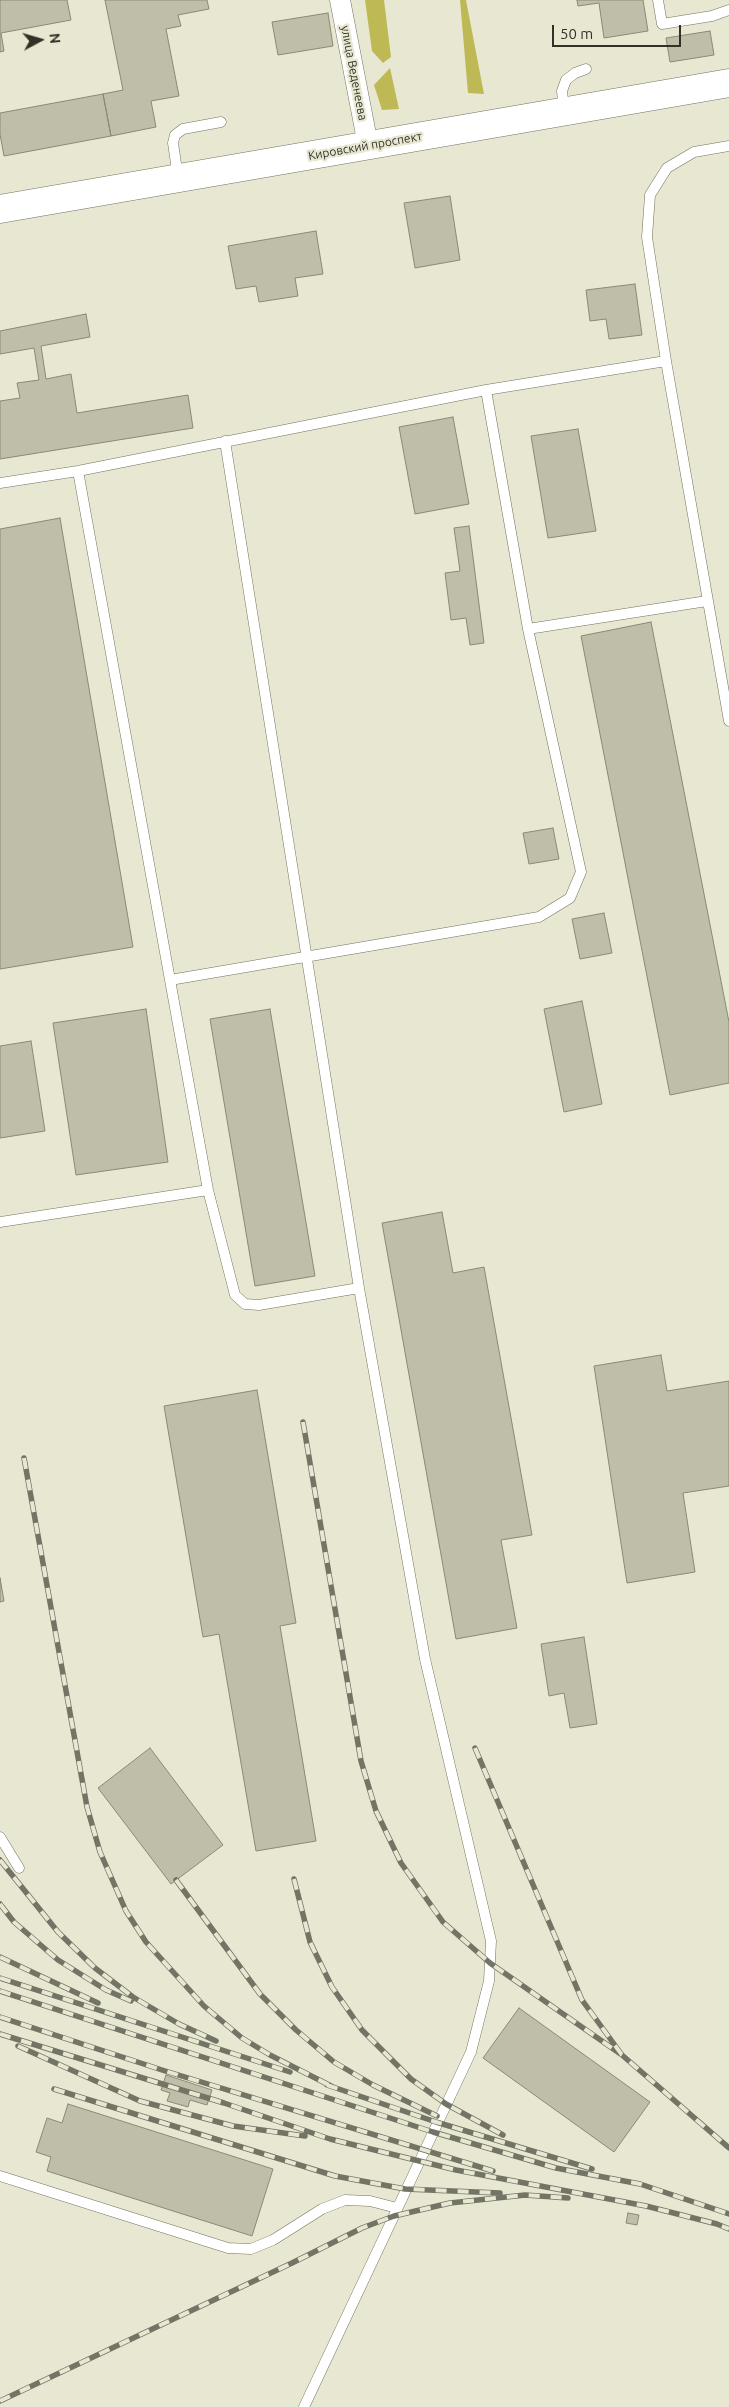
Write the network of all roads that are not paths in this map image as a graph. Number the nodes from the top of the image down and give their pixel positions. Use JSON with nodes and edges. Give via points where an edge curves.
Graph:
{"nodes":[{"id":1,"x":340,"y":0,"type":"edge"},
{"id":2,"x":658,"y":0,"type":"edge"},
{"id":3,"x":729,"y":10,"type":"edge"},
{"id":4,"x":586,"y":69,"type":"dead end"},
{"id":5,"x":729,"y":83,"type":"edge"},
{"id":6,"x":565,"y":112,"type":"junction"},
{"id":7,"x":221,"y":122,"type":"dead end"},
{"id":8,"x":368,"y":145,"type":"junction"},
{"id":9,"x":729,"y":146,"type":"edge"},
{"id":10,"x":178,"y":178,"type":"junction"},
{"id":11,"x":0,"y":209,"type":"edge"},
{"id":12,"x":666,"y":361,"type":"junction"},
{"id":13,"x":486,"y":390,"type":"junction"},
{"id":14,"x":225,"y":441,"type":"junction"},
{"id":15,"x":78,"y":470,"type":"junction"},
{"id":16,"x":0,"y":483,"type":"edge"},
{"id":17,"x":708,"y":601,"type":"junction"},
{"id":18,"x":528,"y":628,"type":"junction"},
{"id":19,"x":729,"y":721,"type":"edge"},
{"id":20,"x":306,"y":958,"type":"junction"},
{"id":21,"x":170,"y":980,"type":"junction"},
{"id":22,"x":208,"y":1190,"type":"junction"},
{"id":23,"x":0,"y":1222,"type":"edge"},
{"id":24,"x":359,"y":1288,"type":"junction"},
{"id":25,"x":0,"y":1837,"type":"edge"},
{"id":26,"x":19,"y":1868,"type":"dead end"},
{"id":27,"x":0,"y":2176,"type":"edge"},
{"id":28,"x":397,"y":2208,"type":"junction"},
{"id":29,"x":304,"y":2407,"type":"edge"}],
"edges":[{"from":1,"to":8,"type":"street","name":"улица Веденеева"},
{"from":2,"to":3,"type":"lane","via":[[662,24]]},
{"from":4,"to":6,"type":"lane","via":[[566,80],[562,91]]},
{"from":5,"to":6,"type":"main road","name":"Кировский проспект"},
{"from":6,"to":8,"type":"main road","name":"Кировский проспект"},
{"from":7,"to":10,"type":"lane","via":[[183,129],[175,134],[173,143]]},
{"from":8,"to":10,"type":"main road","name":"Кировский проспект"},
{"from":9,"to":12,"type":"lane","via":[[694,152],[667,168],[650,195],[647,237]]},
{"from":10,"to":11,"type":"main road","name":"Кировский проспект"},
{"from":12,"to":13,"type":"lane"},
{"from":12,"to":17,"type":"lane"},
{"from":13,"to":14,"type":"lane"},
{"from":13,"to":18,"type":"lane"},
{"from":14,"to":15,"type":"lane"},
{"from":14,"to":20,"type":"lane"},
{"from":15,"to":16,"type":"lane"},
{"from":15,"to":21,"type":"lane"},
{"from":17,"to":18,"type":"lane"},
{"from":17,"to":19,"type":"lane"},
{"from":18,"to":20,"type":"lane","via":[[581,872],[570,898],[539,916]]},
{"from":20,"to":21,"type":"lane"},
{"from":20,"to":24,"type":"lane"},
{"from":21,"to":22,"type":"lane"},
{"from":22,"to":23,"type":"lane"},
{"from":22,"to":24,"type":"lane","via":[[235,1295],[245,1304],[259,1305]]},
{"from":24,"to":28,"type":"lane","via":[[425,1659],[491,1941],[489,1981],[470,2052]]},
{"from":25,"to":26,"type":"lane"},
{"from":27,"to":28,"type":"lane","via":[[228,2248],[251,2249],[273,2240],[322,2209],[345,2200],[370,2201]]},
{"from":28,"to":29,"type":"lane"}]}
